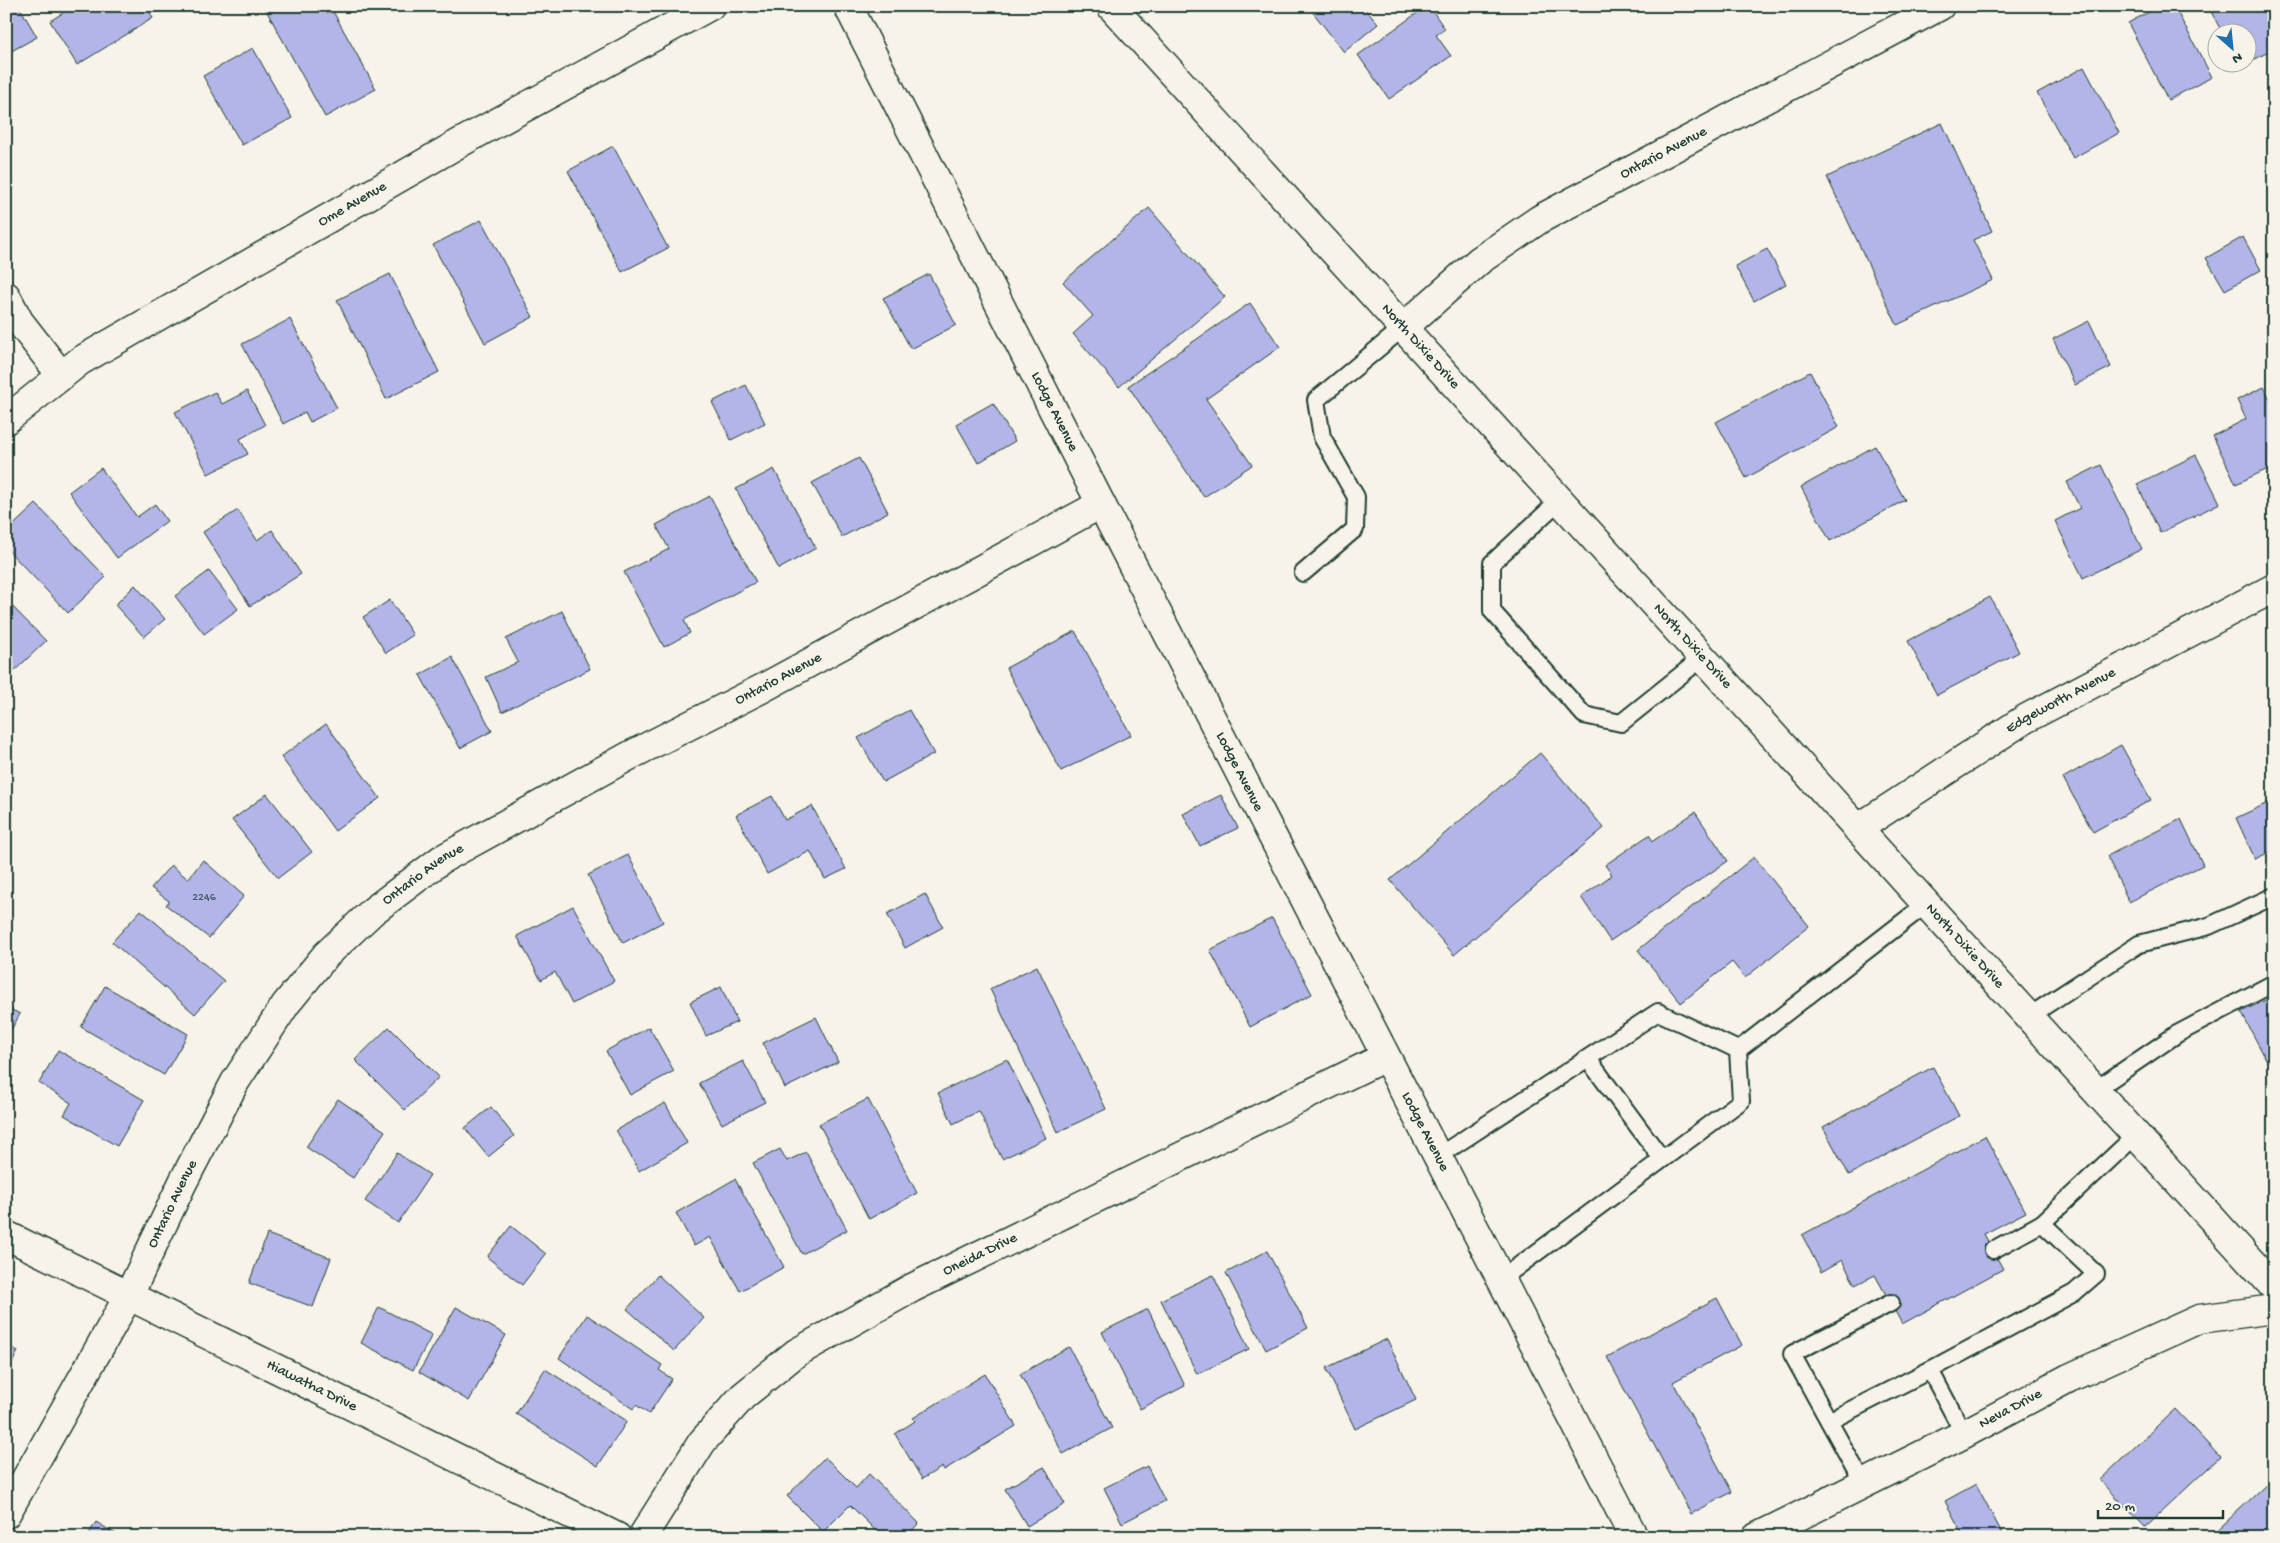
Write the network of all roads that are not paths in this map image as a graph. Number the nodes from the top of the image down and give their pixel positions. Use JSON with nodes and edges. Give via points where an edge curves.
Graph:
{"nodes":[{"id":1,"x":710,"y":6,"type":"edge"},
{"id":2,"x":848,"y":6,"type":"edge"},
{"id":3,"x":1112,"y":6,"type":"edge"},
{"id":4,"x":1940,"y":6,"type":"edge"},
{"id":5,"x":6,"y":296,"type":"edge"},
{"id":6,"x":1404,"y":327,"type":"junction"},
{"id":7,"x":61,"y":375,"type":"junction"},
{"id":8,"x":6,"y":420,"type":"edge"},
{"id":9,"x":1560,"y":500,"type":"junction"},
{"id":10,"x":1101,"y":504,"type":"junction"},
{"id":11,"x":1303,"y":573,"type":"dead end"},
{"id":12,"x":2274,"y":588,"type":"edge"},
{"id":13,"x":1702,"y":658,"type":"junction"},
{"id":14,"x":1857,"y":829,"type":"junction"},
{"id":15,"x":2274,"y":896,"type":"edge"},
{"id":16,"x":1925,"y":905,"type":"junction"},
{"id":17,"x":2274,"y":983,"type":"edge"},
{"id":18,"x":2028,"y":1017,"type":"junction"},
{"id":19,"x":1738,"y":1050,"type":"junction"},
{"id":20,"x":1385,"y":1057,"type":"junction"},
{"id":21,"x":1588,"y":1059,"type":"junction"},
{"id":22,"x":2095,"y":1090,"type":"junction"},
{"id":23,"x":2136,"y":1135,"type":"junction"},
{"id":24,"x":1437,"y":1157,"type":"junction"},
{"id":25,"x":1662,"y":1160,"type":"junction"},
{"id":26,"x":2042,"y":1223,"type":"junction"},
{"id":27,"x":6,"y":1235,"type":"edge"},
{"id":28,"x":1993,"y":1250,"type":"dead end"},
{"id":29,"x":1501,"y":1279,"type":"junction"},
{"id":30,"x":2274,"y":1287,"type":"edge"},
{"id":31,"x":129,"y":1295,"type":"junction"},
{"id":32,"x":1891,"y":1302,"type":"dead end"},
{"id":33,"x":2274,"y":1309,"type":"edge"},
{"id":34,"x":1930,"y":1370,"type":"junction"},
{"id":35,"x":1829,"y":1421,"type":"junction"},
{"id":36,"x":1964,"y":1434,"type":"junction"},
{"id":37,"x":1863,"y":1483,"type":"junction"},
{"id":38,"x":6,"y":1514,"type":"edge"},
{"id":39,"x":617,"y":1537,"type":"edge"},
{"id":40,"x":642,"y":1537,"type":"edge"},
{"id":41,"x":1634,"y":1537,"type":"edge"},
{"id":42,"x":1757,"y":1537,"type":"edge"}],
"edges":[{"from":1,"to":7,"type":"street","name":"Ome Avenue","via":[[456,145],[80,361]]},
{"from":2,"to":10,"type":"street","name":"Lodge Avenue"},
{"from":3,"to":6,"type":"street","name":"North Dixie Drive"},
{"from":4,"to":6,"type":"street","name":"Ontario Avenue","via":[[1540,219],[1480,260]]},
{"from":5,"to":7,"type":"street","via":[[19,320]]},
{"from":6,"to":9,"type":"street","name":"North Dixie Drive"},
{"from":6,"to":11,"type":"lane","via":[[1316,400],[1322,437],[1356,497],[1355,529]]},
{"from":7,"to":8,"type":"street","name":"Ome Avenue"},
{"from":9,"to":13,"type":"street","name":"North Dixie Drive"},
{"from":9,"to":13,"type":"lane","via":[[1492,562],[1492,611],[1584,715],[1621,723]]},
{"from":10,"to":20,"type":"street","name":"Lodge Avenue"},
{"from":10,"to":31,"type":"street","name":"Ontario Avenue","via":[[442,859],[373,911],[326,955],[286,1004],[240,1074]]},
{"from":12,"to":14,"type":"street","name":"Edgeworth Avenue","via":[[2025,719]]},
{"from":13,"to":14,"type":"street","name":"North Dixie Drive"},
{"from":14,"to":16,"type":"street","name":"North Dixie Drive"},
{"from":15,"to":18,"type":"lane","via":[[2209,926],[2139,944]]},
{"from":16,"to":18,"type":"street","name":"North Dixie Drive"},
{"from":16,"to":19,"type":"lane"},
{"from":17,"to":22,"type":"lane","via":[[2177,1034]]},
{"from":18,"to":22,"type":"street","name":"North Dixie Drive"},
{"from":19,"to":21,"type":"lane","via":[[1658,1012]]},
{"from":19,"to":25,"type":"lane","via":[[1741,1101]]},
{"from":20,"to":24,"type":"street","name":"Lodge Avenue"},
{"from":20,"to":40,"type":"street","name":"Oneida Drive","via":[[912,1288],[796,1353],[742,1396],[702,1442]]},
{"from":21,"to":24,"type":"lane"},
{"from":21,"to":25,"type":"lane"},
{"from":22,"to":23,"type":"street","name":"North Dixie Drive"},
{"from":23,"to":26,"type":"lane"},
{"from":23,"to":30,"type":"street","name":"North Dixie Drive"},
{"from":24,"to":29,"type":"street","name":"Lodge Avenue"},
{"from":25,"to":29,"type":"lane"},
{"from":26,"to":28,"type":"lane"},
{"from":26,"to":34,"type":"lane","via":[[2096,1274],[2074,1294]]},
{"from":27,"to":31,"type":"street","name":"Hiawatha Drive"},
{"from":29,"to":41,"type":"street","name":"Lodge Avenue"},
{"from":31,"to":38,"type":"street","name":"Ontario Avenue"},
{"from":31,"to":39,"type":"street","name":"Hiawatha Drive"},
{"from":32,"to":35,"type":"lane","via":[[1792,1354]]},
{"from":33,"to":36,"type":"street","name":"Neva Drive","via":[[2200,1319],[2069,1378]]},
{"from":34,"to":35,"type":"lane"},
{"from":34,"to":36,"type":"lane"},
{"from":35,"to":37,"type":"lane"},
{"from":36,"to":37,"type":"street","name":"Neva Drive"},
{"from":37,"to":42,"type":"street","name":"Neva Drive"}]}
